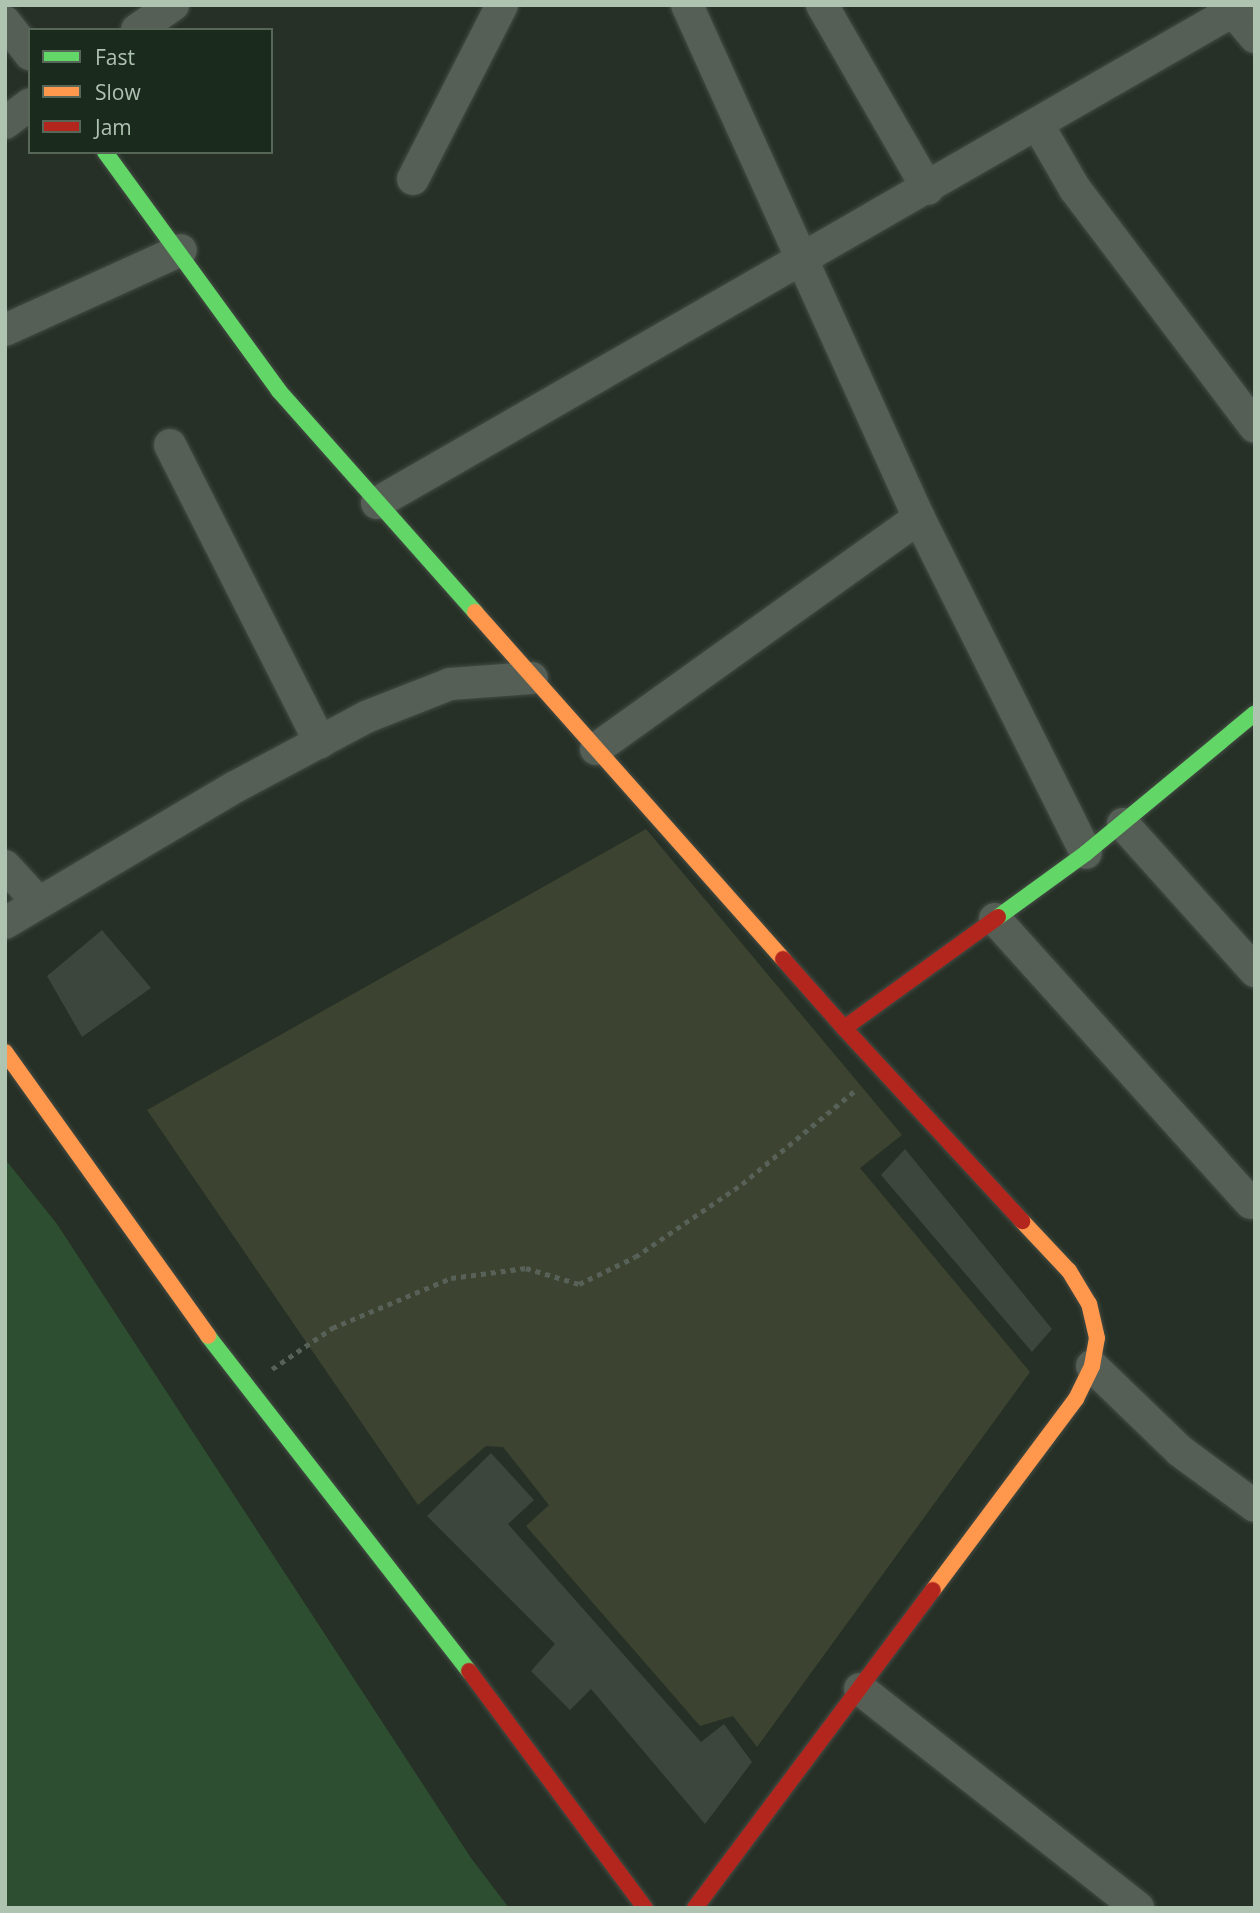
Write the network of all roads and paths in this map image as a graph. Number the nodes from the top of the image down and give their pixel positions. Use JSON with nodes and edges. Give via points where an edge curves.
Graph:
{"nodes":[{"id":1,"x":173,"y":5,"type":"edge"},
{"id":2,"x":502,"y":5,"type":"edge"},
{"id":3,"x":687,"y":5,"type":"edge"},
{"id":4,"x":822,"y":5,"type":"edge"},
{"id":5,"x":1238,"y":8,"type":"edge"},
{"id":6,"x":5,"y":22,"type":"edge"},
{"id":7,"x":140,"y":28,"type":"edge"},
{"id":8,"x":1255,"y":37,"type":"edge"},
{"id":9,"x":28,"y":51,"type":"edge"},
{"id":10,"x":28,"y":106,"type":"edge"},
{"id":11,"x":5,"y":123,"type":"edge"},
{"id":12,"x":1038,"y":125,"type":"junction"},
{"id":13,"x":107,"y":154,"type":"edge"},
{"id":14,"x":413,"y":179,"type":"dead end"},
{"id":15,"x":928,"y":189,"type":"junction"},
{"id":16,"x":181,"y":250,"type":"junction"},
{"id":17,"x":806,"y":260,"type":"junction"},
{"id":18,"x":5,"y":330,"type":"edge"},
{"id":19,"x":1255,"y":427,"type":"edge"},
{"id":20,"x":170,"y":446,"type":"dead end"},
{"id":21,"x":377,"y":503,"type":"junction"},
{"id":22,"x":919,"y":518,"type":"junction"},
{"id":23,"x":532,"y":678,"type":"junction"},
{"id":24,"x":1255,"y":713,"type":"edge"},
{"id":25,"x":320,"y":741,"type":"junction"},
{"id":26,"x":596,"y":749,"type":"junction"},
{"id":27,"x":1123,"y":824,"type":"junction"},
{"id":28,"x":1086,"y":853,"type":"junction"},
{"id":29,"x":5,"y":866,"type":"edge"},
{"id":30,"x":39,"y":903,"type":"junction"},
{"id":31,"x":995,"y":919,"type":"junction"},
{"id":32,"x":5,"y":923,"type":"edge"},
{"id":33,"x":1255,"y":971,"type":"edge"},
{"id":34,"x":844,"y":1028,"type":"junction"},
{"id":35,"x":5,"y":1052,"type":"edge"},
{"id":36,"x":877,"y":1069,"type":"junction"},
{"id":37,"x":1251,"y":1203,"type":"dead end"},
{"id":38,"x":1092,"y":1366,"type":"junction"},
{"id":39,"x":245,"y":1387,"type":"junction"},
{"id":40,"x":1255,"y":1506,"type":"edge"},
{"id":41,"x":860,"y":1689,"type":"junction"},
{"id":42,"x":645,"y":1908,"type":"edge"},
{"id":43,"x":695,"y":1908,"type":"edge"},
{"id":44,"x":1138,"y":1908,"type":"edge"}],
"edges":[{"from":1,"to":7,"type":"street"},
{"from":2,"to":14,"type":"street"},
{"from":3,"to":17,"type":"street"},
{"from":4,"to":15,"type":"street"},
{"from":5,"to":8,"type":"street"},
{"from":5,"to":12,"type":"street"},
{"from":6,"to":9,"type":"street"},
{"from":10,"to":11,"type":"street"},
{"from":12,"to":15,"type":"street"},
{"from":12,"to":19,"type":"street","via":[[1075,189]]},
{"from":13,"to":16,"type":"street"},
{"from":15,"to":17,"type":"street"},
{"from":16,"to":18,"type":"street"},
{"from":16,"to":21,"type":"street","via":[[279,391]]},
{"from":17,"to":21,"type":"street"},
{"from":17,"to":22,"type":"street"},
{"from":20,"to":25,"type":"street"},
{"from":21,"to":23,"type":"street"},
{"from":22,"to":26,"type":"street"},
{"from":22,"to":28,"type":"street"},
{"from":23,"to":25,"type":"street","via":[[450,684],[410,697]]},
{"from":23,"to":26,"type":"street"},
{"from":24,"to":27,"type":"street"},
{"from":25,"to":30,"type":"street"},
{"from":26,"to":34,"type":"street"},
{"from":27,"to":28,"type":"street"},
{"from":27,"to":33,"type":"street"},
{"from":28,"to":31,"type":"street"},
{"from":29,"to":30,"type":"street"},
{"from":30,"to":32,"type":"street"},
{"from":31,"to":34,"type":"street"},
{"from":31,"to":37,"type":"street"},
{"from":34,"to":36,"type":"street"},
{"from":35,"to":39,"type":"street"},
{"from":36,"to":38,"type":"street","via":[[1069,1271],[1089,1304],[1097,1338]]},
{"from":36,"to":39,"type":"path","via":[[827,1118],[742,1184],[612,1268],[579,1284],[526,1268],[451,1278],[332,1328]]},
{"from":38,"to":40,"type":"street","via":[[1180,1451]]},
{"from":38,"to":41,"type":"street","via":[[1076,1399]]},
{"from":39,"to":42,"type":"street","via":[[384,1556]]},
{"from":41,"to":43,"type":"street"},
{"from":41,"to":44,"type":"street"}]}
